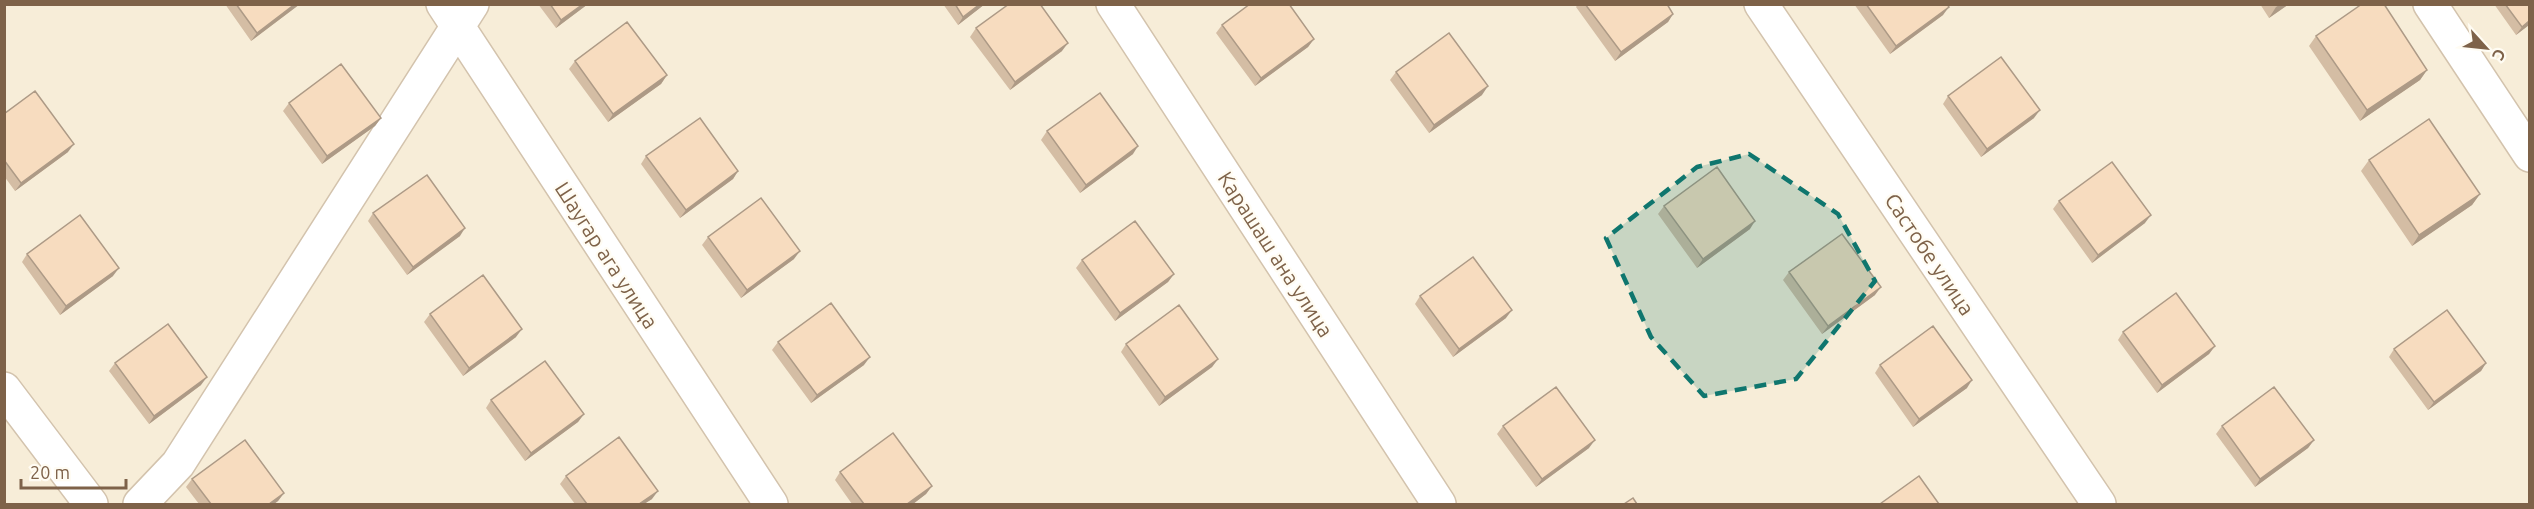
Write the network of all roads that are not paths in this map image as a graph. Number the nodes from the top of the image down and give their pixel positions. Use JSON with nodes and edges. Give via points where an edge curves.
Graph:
{"nodes":[{"id":1,"x":1113,"y":4,"type":"edge"},
{"id":2,"x":1761,"y":4,"type":"edge"},
{"id":3,"x":2430,"y":4,"type":"edge"},
{"id":4,"x":458,"y":12,"type":"edge"},
{"id":5,"x":2529,"y":155,"type":"edge"},
{"id":6,"x":4,"y":389,"type":"edge"},
{"id":7,"x":91,"y":504,"type":"edge"},
{"id":8,"x":140,"y":504,"type":"edge"},
{"id":9,"x":771,"y":504,"type":"edge"},
{"id":10,"x":1439,"y":504,"type":"edge"},
{"id":11,"x":2100,"y":504,"type":"edge"}],
"edges":[{"from":1,"to":10,"type":"street","name":"Карашаш ана улица"},
{"from":2,"to":11,"type":"street","name":"Састобе улица"},
{"from":3,"to":5,"type":"street"},
{"from":4,"to":8,"type":"street","via":[[178,464]]},
{"from":4,"to":9,"type":"street","name":"Шаугар ага улица"},
{"from":6,"to":7,"type":"street"}]}
